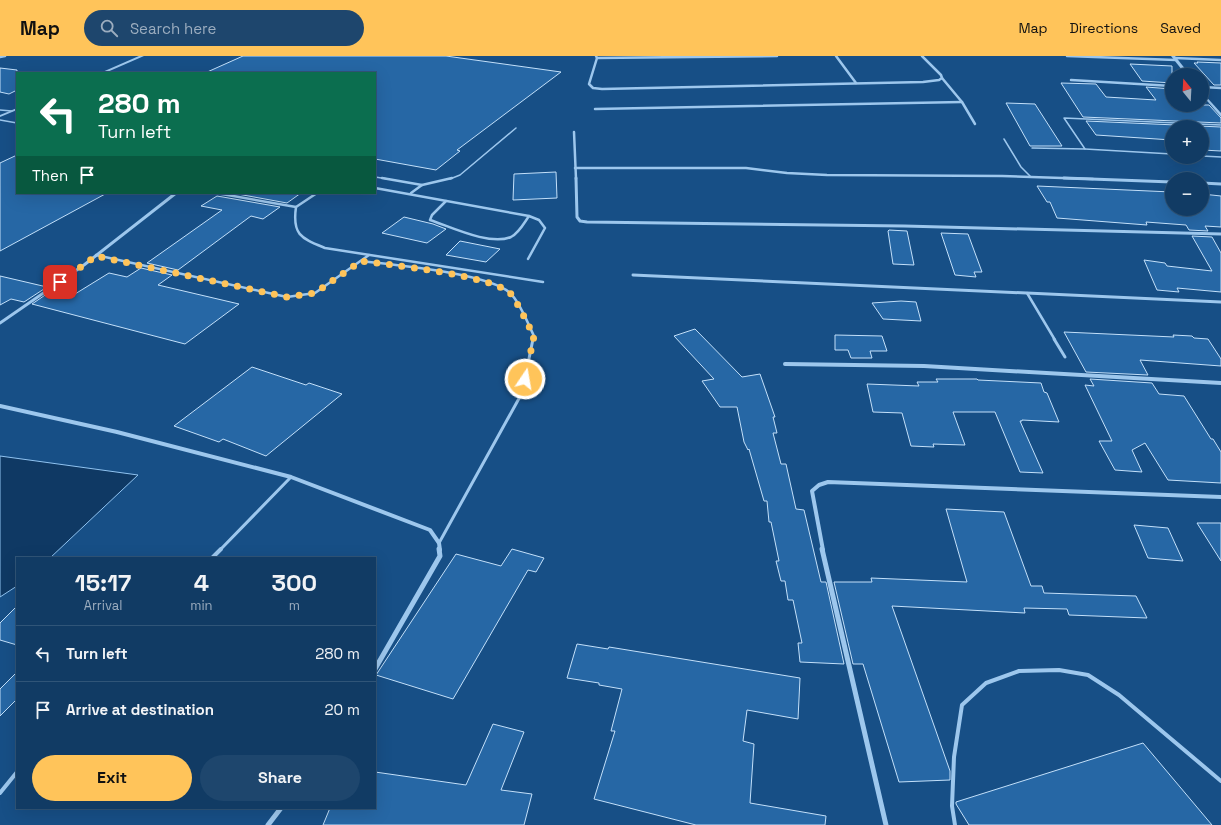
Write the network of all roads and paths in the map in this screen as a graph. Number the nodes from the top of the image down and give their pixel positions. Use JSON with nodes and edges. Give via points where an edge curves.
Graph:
{"nodes":[{"id":1,"x":5,"y":56,"type":"edge"},
{"id":2,"x":142,"y":56,"type":"edge"},
{"id":3,"x":777,"y":56,"type":"edge"},
{"id":4,"x":836,"y":56,"type":"edge"},
{"id":5,"x":922,"y":56,"type":"edge"},
{"id":6,"x":1067,"y":56,"type":"edge"},
{"id":7,"x":0,"y":57,"type":"edge"},
{"id":8,"x":596,"y":57,"type":"edge"},
{"id":9,"x":1175,"y":58,"type":"edge"},
{"id":10,"x":1221,"y":60,"type":"edge"},
{"id":11,"x":1183,"y":68,"type":"edge"},
{"id":12,"x":104,"y":72,"type":"edge"},
{"id":13,"x":942,"y":78,"type":"junction"},
{"id":14,"x":1071,"y":80,"type":"dead end"},
{"id":15,"x":856,"y":83,"type":"junction"},
{"id":16,"x":1165,"y":86,"type":"edge"},
{"id":17,"x":1209,"y":87,"type":"edge"},
{"id":18,"x":1221,"y":88,"type":"edge"},
{"id":19,"x":1209,"y":101,"type":"edge"},
{"id":20,"x":962,"y":102,"type":"junction"},
{"id":21,"x":595,"y":108,"type":"dead end"},
{"id":22,"x":16,"y":109,"type":"edge"},
{"id":23,"x":0,"y":110,"type":"edge"},
{"id":24,"x":12,"y":111,"type":"junction"},
{"id":25,"x":0,"y":116,"type":"edge"},
{"id":26,"x":1221,"y":116,"type":"edge"},
{"id":27,"x":0,"y":120,"type":"edge"},
{"id":28,"x":16,"y":123,"type":"edge"},
{"id":29,"x":975,"y":124,"type":"dead end"},
{"id":30,"x":1221,"y":125,"type":"edge"},
{"id":31,"x":516,"y":128,"type":"dead end"},
{"id":32,"x":574,"y":132,"type":"dead end"},
{"id":33,"x":1004,"y":139,"type":"dead end"},
{"id":34,"x":1032,"y":148,"type":"dead end"},
{"id":35,"x":1085,"y":149,"type":"junction"},
{"id":36,"x":1165,"y":154,"type":"edge"},
{"id":37,"x":1209,"y":156,"type":"edge"},
{"id":38,"x":1221,"y":157,"type":"edge"},
{"id":39,"x":575,"y":168,"type":"junction"},
{"id":40,"x":376,"y":177,"type":"edge"},
{"id":41,"x":1031,"y":177,"type":"junction"},
{"id":42,"x":1165,"y":182,"type":"edge"},
{"id":43,"x":1209,"y":183,"type":"edge"},
{"id":44,"x":1221,"y":184,"type":"edge"},
{"id":45,"x":422,"y":185,"type":"junction"},
{"id":46,"x":376,"y":188,"type":"edge"},
{"id":47,"x":411,"y":193,"type":"junction"},
{"id":48,"x":175,"y":194,"type":"edge"},
{"id":49,"x":222,"y":194,"type":"edge"},
{"id":50,"x":316,"y":194,"type":"edge"},
{"id":51,"x":446,"y":201,"type":"junction"},
{"id":52,"x":296,"y":207,"type":"junction"},
{"id":53,"x":529,"y":216,"type":"junction"},
{"id":54,"x":1221,"y":234,"type":"edge"},
{"id":55,"x":369,"y":255,"type":"junction"},
{"id":56,"x":96,"y":256,"type":"junction"},
{"id":57,"x":528,"y":259,"type":"dead end"},
{"id":58,"x":361,"y":261,"type":"junction"},
{"id":59,"x":633,"y":275,"type":"dead end"},
{"id":60,"x":543,"y":282,"type":"dead end"},
{"id":61,"x":1027,"y":293,"type":"junction"},
{"id":62,"x":1221,"y":302,"type":"edge"},
{"id":63,"x":0,"y":323,"type":"edge"},
{"id":64,"x":1065,"y":356,"type":"dead end"},
{"id":65,"x":785,"y":364,"type":"dead end"},
{"id":66,"x":1221,"y":383,"type":"edge"},
{"id":67,"x":0,"y":406,"type":"edge"},
{"id":68,"x":291,"y":477,"type":"junction"},
{"id":69,"x":1221,"y":497,"type":"edge"},
{"id":70,"x":439,"y":543,"type":"junction"},
{"id":71,"x":213,"y":557,"type":"edge"},
{"id":72,"x":376,"y":667,"type":"edge"},
{"id":73,"x":16,"y":773,"type":"edge"},
{"id":74,"x":1221,"y":781,"type":"edge"},
{"id":75,"x":0,"y":793,"type":"edge"},
{"id":76,"x":280,"y":809,"type":"edge"},
{"id":77,"x":268,"y":825,"type":"edge"},
{"id":78,"x":886,"y":825,"type":"edge"},
{"id":79,"x":955,"y":825,"type":"edge"}],
"edges":[{"from":1,"to":7,"type":"street"},
{"from":2,"to":12,"type":"street"},
{"from":3,"to":8,"type":"street"},
{"from":4,"to":15,"type":"street"},
{"from":5,"to":13,"type":"street"},
{"from":6,"to":9,"type":"street"},
{"from":8,"to":15,"type":"street","via":[[589,84],[593,88],[602,89]]},
{"from":9,"to":10,"type":"street"},
{"from":9,"to":11,"type":"street"},
{"from":13,"to":15,"type":"street","via":[[929,81]]},
{"from":13,"to":20,"type":"street"},
{"from":14,"to":16,"type":"street"},
{"from":17,"to":18,"type":"street"},
{"from":19,"to":26,"type":"street"},
{"from":20,"to":21,"type":"street"},
{"from":20,"to":29,"type":"street"},
{"from":22,"to":24,"type":"street"},
{"from":23,"to":24,"type":"lane"},
{"from":24,"to":25,"type":"street"},
{"from":27,"to":28,"type":"lane"},
{"from":30,"to":35,"type":"lane","via":[[1064,118]]},
{"from":31,"to":45,"type":"lane","via":[[460,175]]},
{"from":32,"to":39,"type":"street"},
{"from":33,"to":41,"type":"lane","via":[[1021,167]]},
{"from":34,"to":35,"type":"lane"},
{"from":35,"to":36,"type":"lane"},
{"from":37,"to":38,"type":"lane"},
{"from":39,"to":41,"type":"street","via":[[672,166],[751,168],[827,175]]},
{"from":39,"to":54,"type":"street","via":[[577,217],[580,221],[587,222],[1025,227]]},
{"from":40,"to":45,"type":"lane"},
{"from":41,"to":42,"type":"street"},
{"from":43,"to":44,"type":"street"},
{"from":45,"to":47,"type":"lane"},
{"from":46,"to":47,"type":"lane"},
{"from":47,"to":51,"type":"lane"},
{"from":48,"to":56,"type":"street"},
{"from":49,"to":52,"type":"lane"},
{"from":50,"to":52,"type":"lane"},
{"from":51,"to":53,"type":"lane"},
{"from":51,"to":53,"type":"lane","via":[[430,220],[480,237],[510,237],[516,234]]},
{"from":52,"to":55,"type":"lane","via":[[293,220],[296,230],[303,239],[325,248]]},
{"from":53,"to":57,"type":"lane","via":[[539,220],[545,228]]},
{"from":55,"to":58,"type":"lane"},
{"from":55,"to":60,"type":"lane"},
{"from":56,"to":58,"type":"lane","via":[[287,297],[315,293]]},
{"from":56,"to":63,"type":"street"},
{"from":58,"to":70,"type":"lane","via":[[443,273],[492,284],[510,293],[534,336],[522,393]]},
{"from":59,"to":61,"type":"street"},
{"from":61,"to":62,"type":"street"},
{"from":61,"to":64,"type":"lane"},
{"from":65,"to":66,"type":"street","via":[[924,366]]},
{"from":67,"to":68,"type":"street","via":[[117,432]]},
{"from":68,"to":70,"type":"street","via":[[430,530]]},
{"from":68,"to":71,"type":"lane"},
{"from":69,"to":78,"type":"street","via":[[828,482],[812,491],[824,558]]},
{"from":70,"to":72,"type":"street","via":[[440,556]]},
{"from":73,"to":75,"type":"lane"},
{"from":74,"to":79,"type":"lane","via":[[1119,696],[1088,675],[1059,670],[1019,671],[986,683],[962,705],[954,757],[952,806]]},
{"from":76,"to":77,"type":"street"}]}
